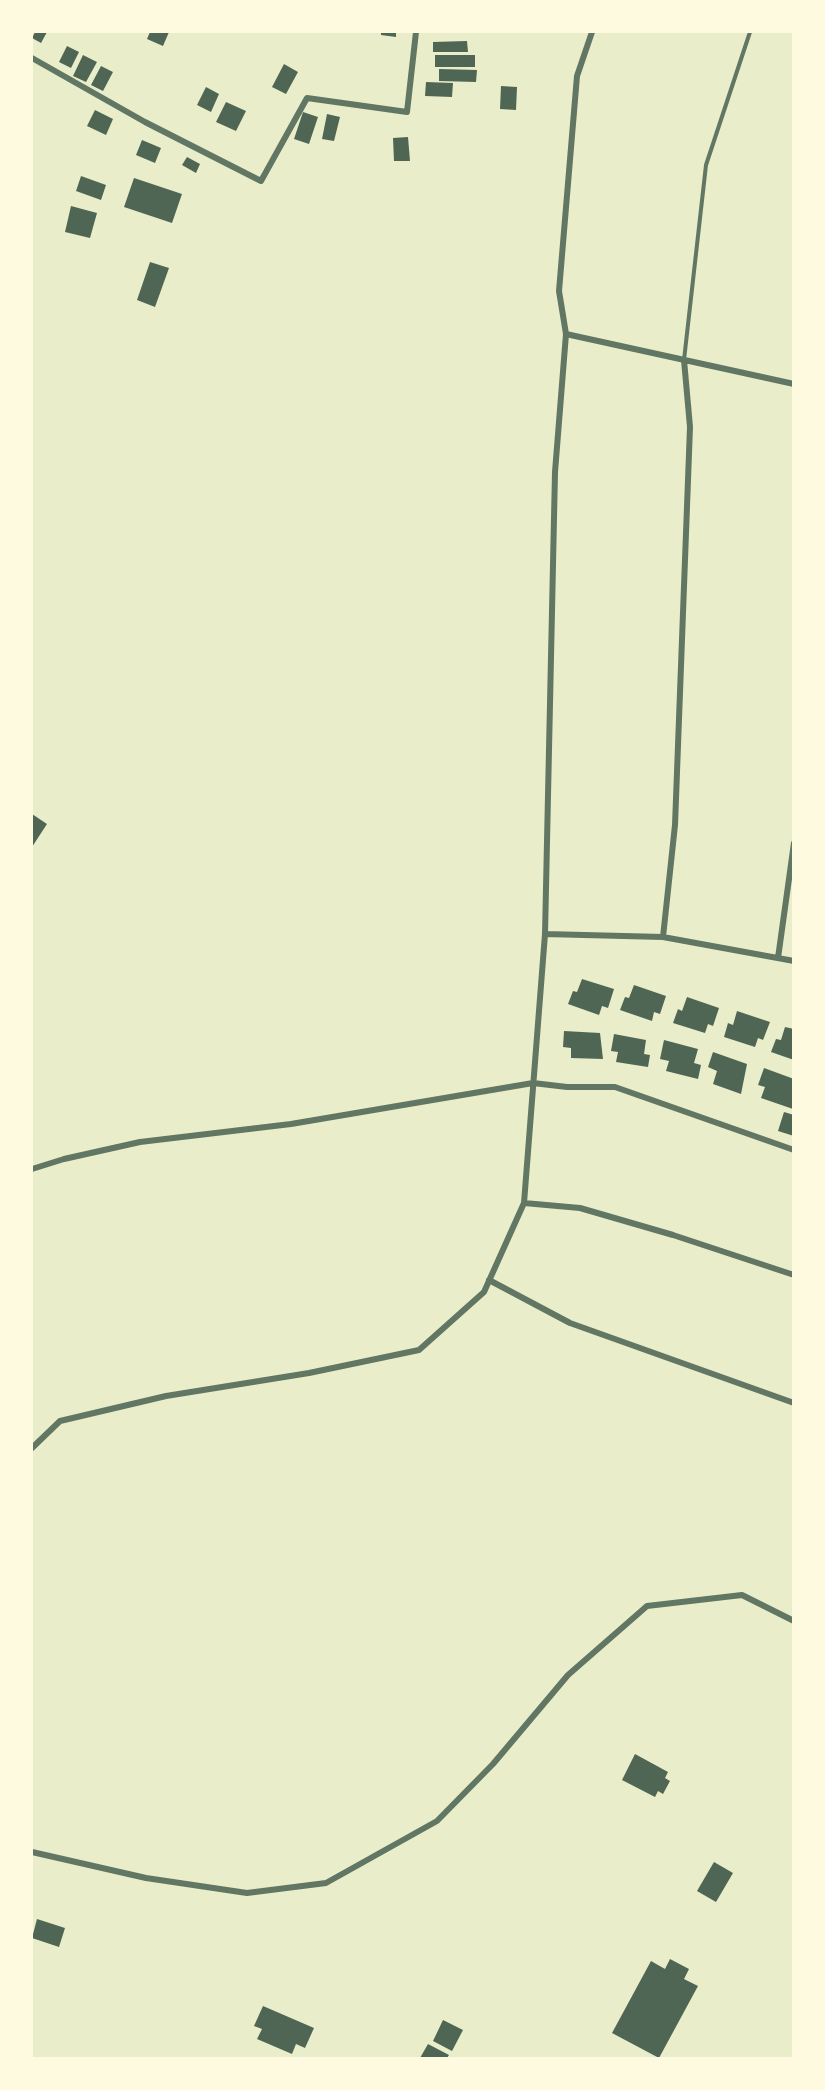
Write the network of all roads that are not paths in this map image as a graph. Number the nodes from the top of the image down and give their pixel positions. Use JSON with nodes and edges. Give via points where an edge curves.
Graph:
{"nodes":[{"id":1,"x":416,"y":32,"type":"edge"},
{"id":2,"x":592,"y":32,"type":"edge"},
{"id":3,"x":750,"y":32,"type":"edge"},
{"id":4,"x":32,"y":58,"type":"edge"},
{"id":5,"x":566,"y":334,"type":"junction"},
{"id":6,"x":684,"y":360,"type":"junction"},
{"id":7,"x":794,"y":384,"type":"edge"},
{"id":8,"x":794,"y":843,"type":"edge"},
{"id":9,"x":545,"y":934,"type":"junction"},
{"id":10,"x":663,"y":937,"type":"junction"},
{"id":11,"x":778,"y":958,"type":"junction"},
{"id":12,"x":794,"y":961,"type":"edge"},
{"id":13,"x":533,"y":1083,"type":"junction"},
{"id":14,"x":794,"y":1150,"type":"edge"},
{"id":15,"x":32,"y":1169,"type":"edge"},
{"id":16,"x":524,"y":1203,"type":"junction"},
{"id":17,"x":794,"y":1275,"type":"edge"},
{"id":18,"x":489,"y":1280,"type":"junction"},
{"id":19,"x":794,"y":1403,"type":"edge"},
{"id":20,"x":32,"y":1448,"type":"edge"},
{"id":21,"x":794,"y":1621,"type":"edge"},
{"id":22,"x":32,"y":1852,"type":"edge"}],
"edges":[{"from":1,"to":4,"type":"street","via":[[407,112],[307,98],[261,181]]},
{"from":2,"to":5,"type":"street","via":[[577,76],[559,291]]},
{"from":3,"to":6,"type":"lane","via":[[706,165]]},
{"from":5,"to":6,"type":"street"},
{"from":5,"to":9,"type":"street","via":[[555,472]]},
{"from":6,"to":7,"type":"street"},
{"from":6,"to":10,"type":"street","via":[[690,427],[675,825]]},
{"from":8,"to":11,"type":"street"},
{"from":9,"to":10,"type":"street"},
{"from":9,"to":13,"type":"street"},
{"from":10,"to":11,"type":"street"},
{"from":11,"to":12,"type":"street"},
{"from":13,"to":14,"type":"street","via":[[615,1087]]},
{"from":13,"to":15,"type":"street","via":[[291,1124],[140,1142]]},
{"from":13,"to":16,"type":"street"},
{"from":16,"to":17,"type":"street","via":[[580,1208]]},
{"from":16,"to":18,"type":"street"},
{"from":18,"to":19,"type":"street","via":[[570,1323]]},
{"from":18,"to":20,"type":"street","via":[[484,1292],[420,1350],[166,1396],[60,1421]]},
{"from":21,"to":22,"type":"street","via":[[742,1595],[647,1606],[568,1675],[493,1764],[437,1821],[326,1883],[247,1893],[146,1878]]}]}
